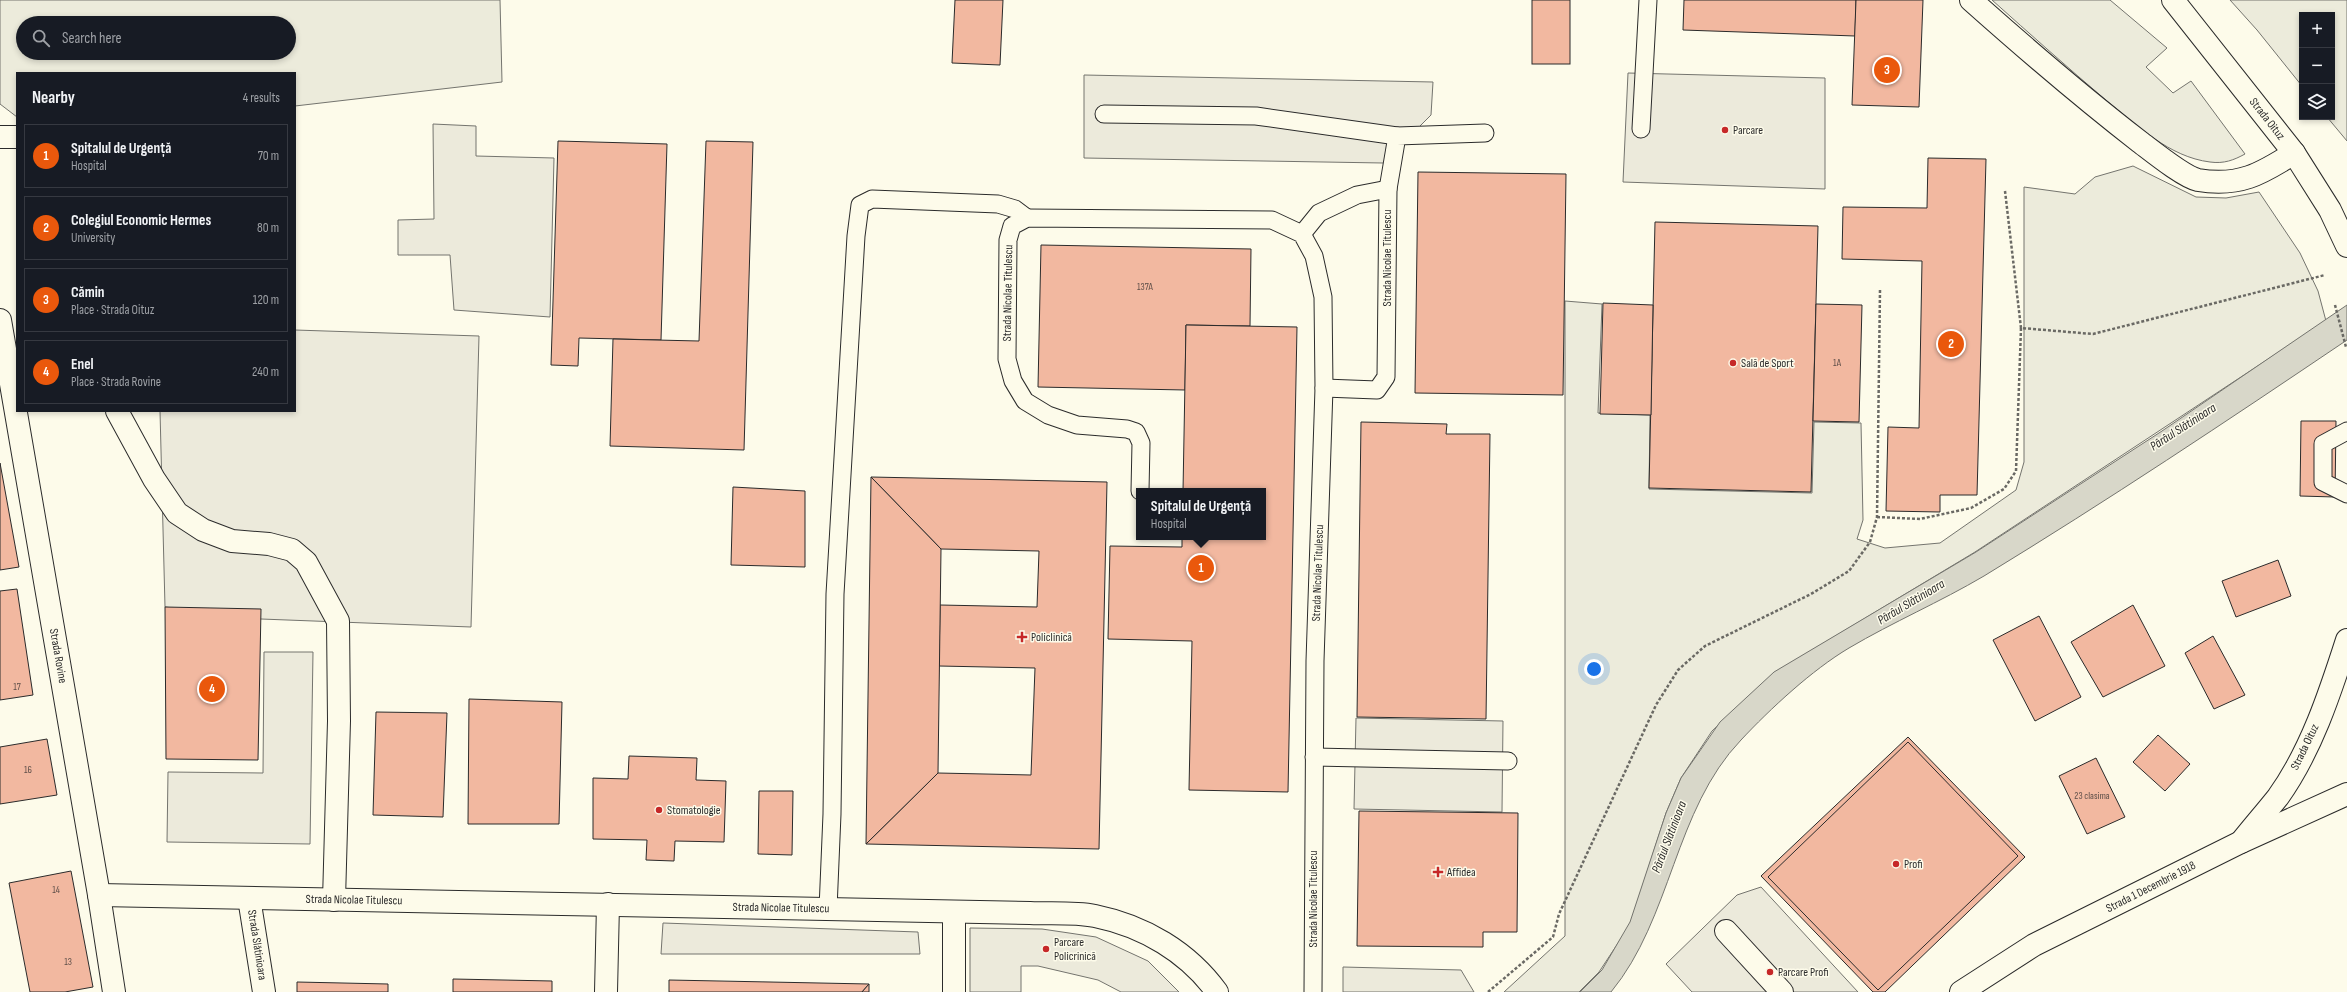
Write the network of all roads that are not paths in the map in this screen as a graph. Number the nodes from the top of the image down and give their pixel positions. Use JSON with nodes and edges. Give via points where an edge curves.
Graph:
{"nodes":[{"id":1,"x":1648,"y":0,"type":"edge"},
{"id":2,"x":1971,"y":0,"type":"edge"},
{"id":3,"x":2173,"y":0,"type":"edge"},
{"id":4,"x":1104,"y":114,"type":"dead end"},
{"id":5,"x":1641,"y":129,"type":"dead end"},
{"id":6,"x":1485,"y":133,"type":"dead end"},
{"id":7,"x":1397,"y":136,"type":"junction"},
{"id":8,"x":0,"y":137,"type":"edge"},
{"id":9,"x":16,"y":137,"type":"edge"},
{"id":10,"x":2294,"y":153,"type":"junction"},
{"id":11,"x":1388,"y":189,"type":"junction"},
{"id":12,"x":1027,"y":218,"type":"junction"},
{"id":13,"x":1302,"y":234,"type":"junction"},
{"id":14,"x":2347,"y":246,"type":"edge"},
{"id":15,"x":0,"y":320,"type":"edge"},
{"id":16,"x":1324,"y":388,"type":"junction"},
{"id":17,"x":117,"y":412,"type":"edge"},
{"id":18,"x":2347,"y":431,"type":"edge"},
{"id":19,"x":1140,"y":488,"type":"edge"},
{"id":20,"x":2347,"y":494,"type":"edge"},
{"id":21,"x":2347,"y":640,"type":"edge"},
{"id":22,"x":1314,"y":757,"type":"junction"},
{"id":23,"x":1508,"y":761,"type":"dead end"},
{"id":24,"x":2347,"y":794,"type":"edge"},
{"id":25,"x":2241,"y":842,"type":"junction"},
{"id":26,"x":99,"y":895,"type":"junction"},
{"id":27,"x":249,"y":898,"type":"junction"},
{"id":28,"x":334,"y":900,"type":"junction"},
{"id":29,"x":608,"y":904,"type":"junction"},
{"id":30,"x":828,"y":909,"type":"junction"},
{"id":31,"x":954,"y":912,"type":"junction"},
{"id":32,"x":1726,"y":931,"type":"dead end"},
{"id":33,"x":114,"y":992,"type":"edge"},
{"id":34,"x":264,"y":992,"type":"edge"},
{"id":35,"x":606,"y":992,"type":"edge"},
{"id":36,"x":954,"y":992,"type":"edge"},
{"id":37,"x":1218,"y":992,"type":"edge"},
{"id":38,"x":1313,"y":992,"type":"edge"},
{"id":39,"x":1782,"y":992,"type":"edge"},
{"id":40,"x":1961,"y":992,"type":"edge"}],
"edges":[{"from":1,"to":5,"type":"lane"},
{"from":2,"to":10,"type":"street","via":[[2093,105],[2161,158],[2197,180],[2236,181],[2263,174]]},
{"from":3,"to":10,"type":"street","name":"Strada Oituz"},
{"from":4,"to":7,"type":"lane","via":[[1256,116]]},
{"from":6,"to":7,"type":"lane"},
{"from":7,"to":11,"type":"lane","name":"Strada Nicolae Titulescu"},
{"from":8,"to":9,"type":"street"},
{"from":10,"to":14,"type":"street","name":"Strada Oituz","via":[[2330,210]]},
{"from":11,"to":13,"type":"lane","via":[[1357,195],[1319,213]]},
{"from":11,"to":16,"type":"lane","name":"Strada Nicolae Titulescu","via":[[1386,377],[1377,390]]},
{"from":12,"to":13,"type":"lane","via":[[1272,220]]},
{"from":12,"to":19,"type":"lane","name":"Strada Nicolae Titulescu","via":[[1012,226],[1008,240],[1007,359],[1013,382],[1025,401],[1048,415],[1077,425],[1136,432],[1141,443]]},
{"from":12,"to":30,"type":"lane","via":[[1015,209],[998,204],[872,199],[860,205],[856,236],[836,578],[833,790]]},
{"from":13,"to":16,"type":"lane","name":"Strada Nicolae Titulescu","via":[[1314,256],[1324,297]]},
{"from":15,"to":26,"type":"street","name":"Strada Rovine"},
{"from":16,"to":22,"type":"lane","name":"Strada Nicolae Titulescu"},
{"from":17,"to":28,"type":"street","via":[[154,479],[177,513],[203,530],[232,541],[269,544],[292,550],[306,562],[338,621],[339,721]]},
{"from":18,"to":20,"type":"lane","via":[[2323,444],[2324,482]]},
{"from":21,"to":25,"type":"street","name":"Strada Oituz","via":[[2322,711],[2296,767],[2278,796]]},
{"from":22,"to":23,"type":"lane"},
{"from":22,"to":38,"type":"lane","name":"Strada Nicolae Titulescu"},
{"from":24,"to":25,"type":"street","name":"Strada 1 Decembrie 1918"},
{"from":25,"to":40,"type":"street","name":"Strada 1 Decembrie 1918","via":[[2034,945]]},
{"from":26,"to":27,"type":"street","name":"Strada Nicolae Titulescu"},
{"from":26,"to":33,"type":"street","name":"Strada Rovine"},
{"from":27,"to":28,"type":"street","name":"Strada Nicolae Titulescu"},
{"from":27,"to":34,"type":"street","name":"Strada Slătinioara"},
{"from":28,"to":29,"type":"street","name":"Strada Nicolae Titulescu"},
{"from":29,"to":30,"type":"street","name":"Strada Nicolae Titulescu"},
{"from":29,"to":35,"type":"street"},
{"from":30,"to":31,"type":"street","name":"Strada Nicolae Titulescu"},
{"from":31,"to":36,"type":"street"},
{"from":31,"to":37,"type":"street","name":"Strada Nicolae Titulescu","via":[[1094,916],[1140,930],[1177,950]]},
{"from":32,"to":39,"type":"street"}]}
